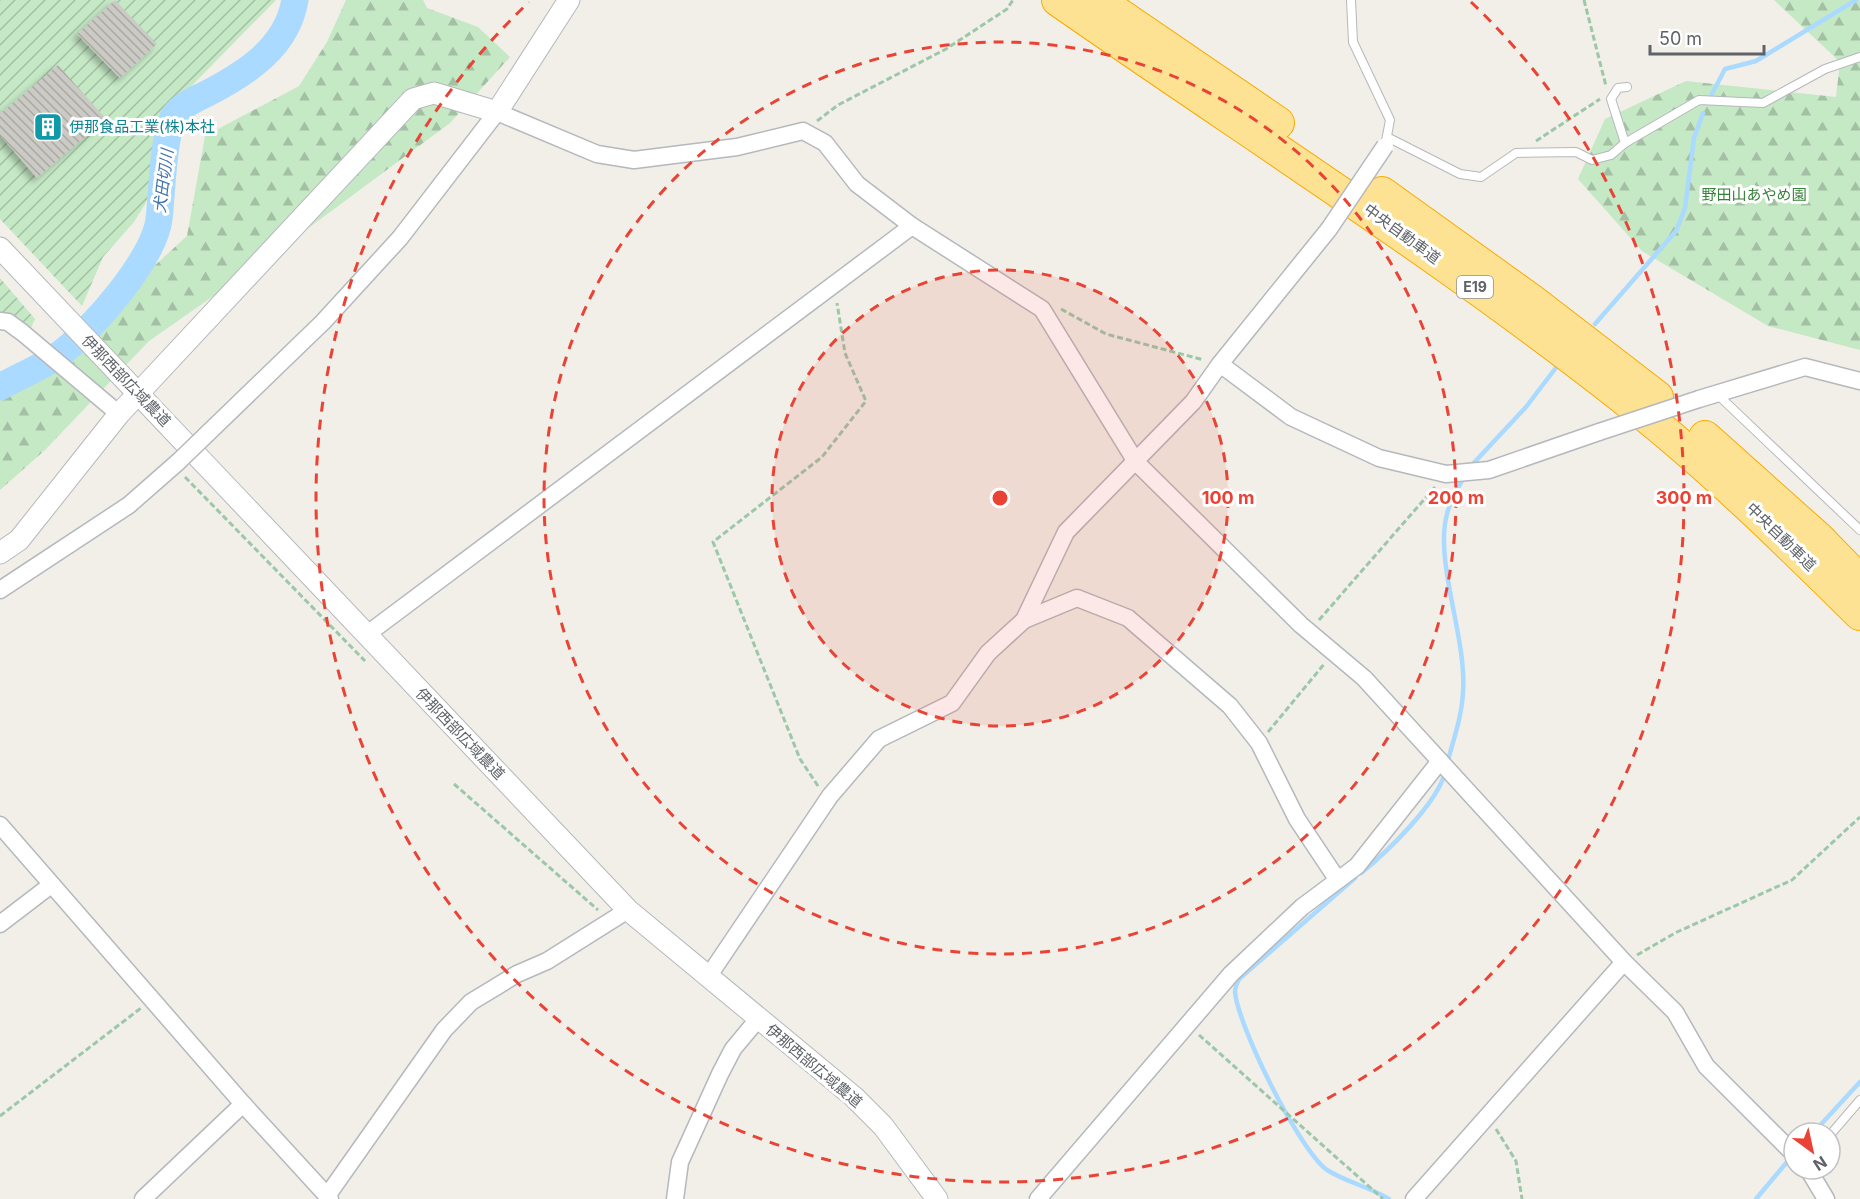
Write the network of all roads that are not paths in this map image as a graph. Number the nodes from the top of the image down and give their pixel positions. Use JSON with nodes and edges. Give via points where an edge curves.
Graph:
{"nodes":[{"id":1,"x":569,"y":0,"type":"edge"},
{"id":2,"x":1058,"y":0,"type":"edge"},
{"id":3,"x":1098,"y":0,"type":"edge"},
{"id":4,"x":1351,"y":0,"type":"edge"},
{"id":5,"x":1860,"y":57,"type":"edge"},
{"id":6,"x":1627,"y":87,"type":"dead end"},
{"id":7,"x":497,"y":112,"type":"junction"},
{"id":8,"x":1386,"y":142,"type":"junction"},
{"id":9,"x":1624,"y":143,"type":"junction"},
{"id":10,"x":912,"y":226,"type":"junction"},
{"id":11,"x":0,"y":248,"type":"edge"},
{"id":12,"x":0,"y":321,"type":"edge"},
{"id":13,"x":1220,"y":364,"type":"junction"},
{"id":14,"x":1860,"y":381,"type":"edge"},
{"id":15,"x":138,"y":393,"type":"junction"},
{"id":16,"x":1716,"y":393,"type":"junction"},
{"id":17,"x":119,"y":414,"type":"junction"},
{"id":18,"x":1136,"y":462,"type":"junction"},
{"id":19,"x":1860,"y":530,"type":"edge"},
{"id":20,"x":0,"y":553,"type":"edge"},
{"id":21,"x":1860,"y":580,"type":"edge"},
{"id":22,"x":0,"y":590,"type":"edge"},
{"id":23,"x":1860,"y":614,"type":"edge"},
{"id":24,"x":1024,"y":620,"type":"junction"},
{"id":25,"x":366,"y":636,"type":"junction"},
{"id":26,"x":1440,"y":761,"type":"junction"},
{"id":27,"x":0,"y":825,"type":"edge"},
{"id":28,"x":1337,"y":879,"type":"junction"},
{"id":29,"x":51,"y":885,"type":"junction"},
{"id":30,"x":619,"y":916,"type":"junction"},
{"id":31,"x":0,"y":924,"type":"edge"},
{"id":32,"x":1624,"y":962,"type":"junction"},
{"id":33,"x":708,"y":977,"type":"junction"},
{"id":34,"x":758,"y":1020,"type":"junction"},
{"id":35,"x":1860,"y":1100,"type":"edge"},
{"id":36,"x":243,"y":1104,"type":"junction"},
{"id":37,"x":1842,"y":1121,"type":"edge"},
{"id":38,"x":1782,"y":1143,"type":"edge"},
{"id":39,"x":1815,"y":1181,"type":"edge"},
{"id":40,"x":329,"y":1197,"type":"edge"},
{"id":41,"x":143,"y":1199,"type":"edge"},
{"id":42,"x":675,"y":1199,"type":"edge"},
{"id":43,"x":937,"y":1199,"type":"edge"},
{"id":44,"x":1038,"y":1199,"type":"edge"},
{"id":45,"x":1414,"y":1199,"type":"edge"},
{"id":46,"x":1826,"y":1199,"type":"edge"}],
"edges":[{"from":1,"to":7,"type":"street"},
{"from":2,"to":23,"type":"highway","name":"中央自動車道","number":"E19","via":[[1408,238],[1631,405],[1720,478]]},
{"from":3,"to":21,"type":"highway","name":"中央自動車道","number":"E19","via":[[1431,227],[1531,300],[1736,463]]},
{"from":4,"to":8,"type":"lane","via":[[1353,42],[1390,120]]},
{"from":5,"to":9,"type":"lane","via":[[1825,69],[1763,103],[1699,100]]},
{"from":6,"to":9,"type":"lane","via":[[1618,88],[1611,99]]},
{"from":7,"to":10,"type":"street","via":[[597,154],[634,160],[736,147],[803,131],[825,143],[857,184]]},
{"from":7,"to":15,"type":"street","via":[[434,93],[413,99]]},
{"from":7,"to":22,"type":"street","bridge":true,"via":[[400,238],[323,322],[176,464],[129,505]]},
{"from":8,"to":9,"type":"lane","via":[[1460,174],[1481,177],[1516,153],[1576,152],[1592,160],[1611,155]]},
{"from":8,"to":13,"type":"street","bridge":true,"via":[[1329,230]]},
{"from":10,"to":18,"type":"street","via":[[1042,309]]},
{"from":10,"to":25,"type":"street"},
{"from":11,"to":15,"type":"street","name":"伊那西部広域農道"},
{"from":12,"to":17,"type":"street","via":[[23,333]]},
{"from":13,"to":16,"type":"street","bridge":true,"via":[[1291,417],[1379,458],[1446,474],[1489,470]]},
{"from":13,"to":18,"type":"street","via":[[1193,402]]},
{"from":14,"to":16,"type":"street","via":[[1805,367]]},
{"from":15,"to":17,"type":"street"},
{"from":15,"to":25,"type":"street","name":"伊那西部広域農道"},
{"from":16,"to":19,"type":"lane"},
{"from":17,"to":20,"type":"street","via":[[19,540]]},
{"from":18,"to":24,"type":"street","via":[[1066,531]]},
{"from":18,"to":26,"type":"street","via":[[1309,632],[1365,678]]},
{"from":24,"to":28,"type":"street","via":[[1077,598],[1128,618],[1230,706],[1259,743],[1297,819]]},
{"from":24,"to":33,"type":"street","via":[[988,653],[952,703],[879,739],[827,800]]},
{"from":25,"to":30,"type":"street","name":"伊那西部広域農道"},
{"from":26,"to":28,"type":"street","via":[[1357,866]]},
{"from":26,"to":32,"type":"street"},
{"from":27,"to":29,"type":"street"},
{"from":28,"to":44,"type":"street","via":[[1231,974]]},
{"from":29,"to":31,"type":"street"},
{"from":29,"to":36,"type":"street"},
{"from":30,"to":33,"type":"street","name":"伊那西部広域農道"},
{"from":30,"to":40,"type":"street","via":[[471,1002],[444,1030]]},
{"from":32,"to":38,"type":"street","via":[[1675,1012],[1706,1066]]},
{"from":32,"to":45,"type":"street"},
{"from":33,"to":34,"type":"street","name":"伊那西部広域農道"},
{"from":34,"to":42,"type":"street","via":[[733,1049],[716,1084],[680,1162]]},
{"from":34,"to":43,"type":"street","name":"伊那西部広域農道","via":[[854,1096],[883,1126]]},
{"from":35,"to":37,"type":"lane"},
{"from":36,"to":40,"type":"street"},
{"from":36,"to":41,"type":"street"},
{"from":39,"to":46,"type":"street"}]}
